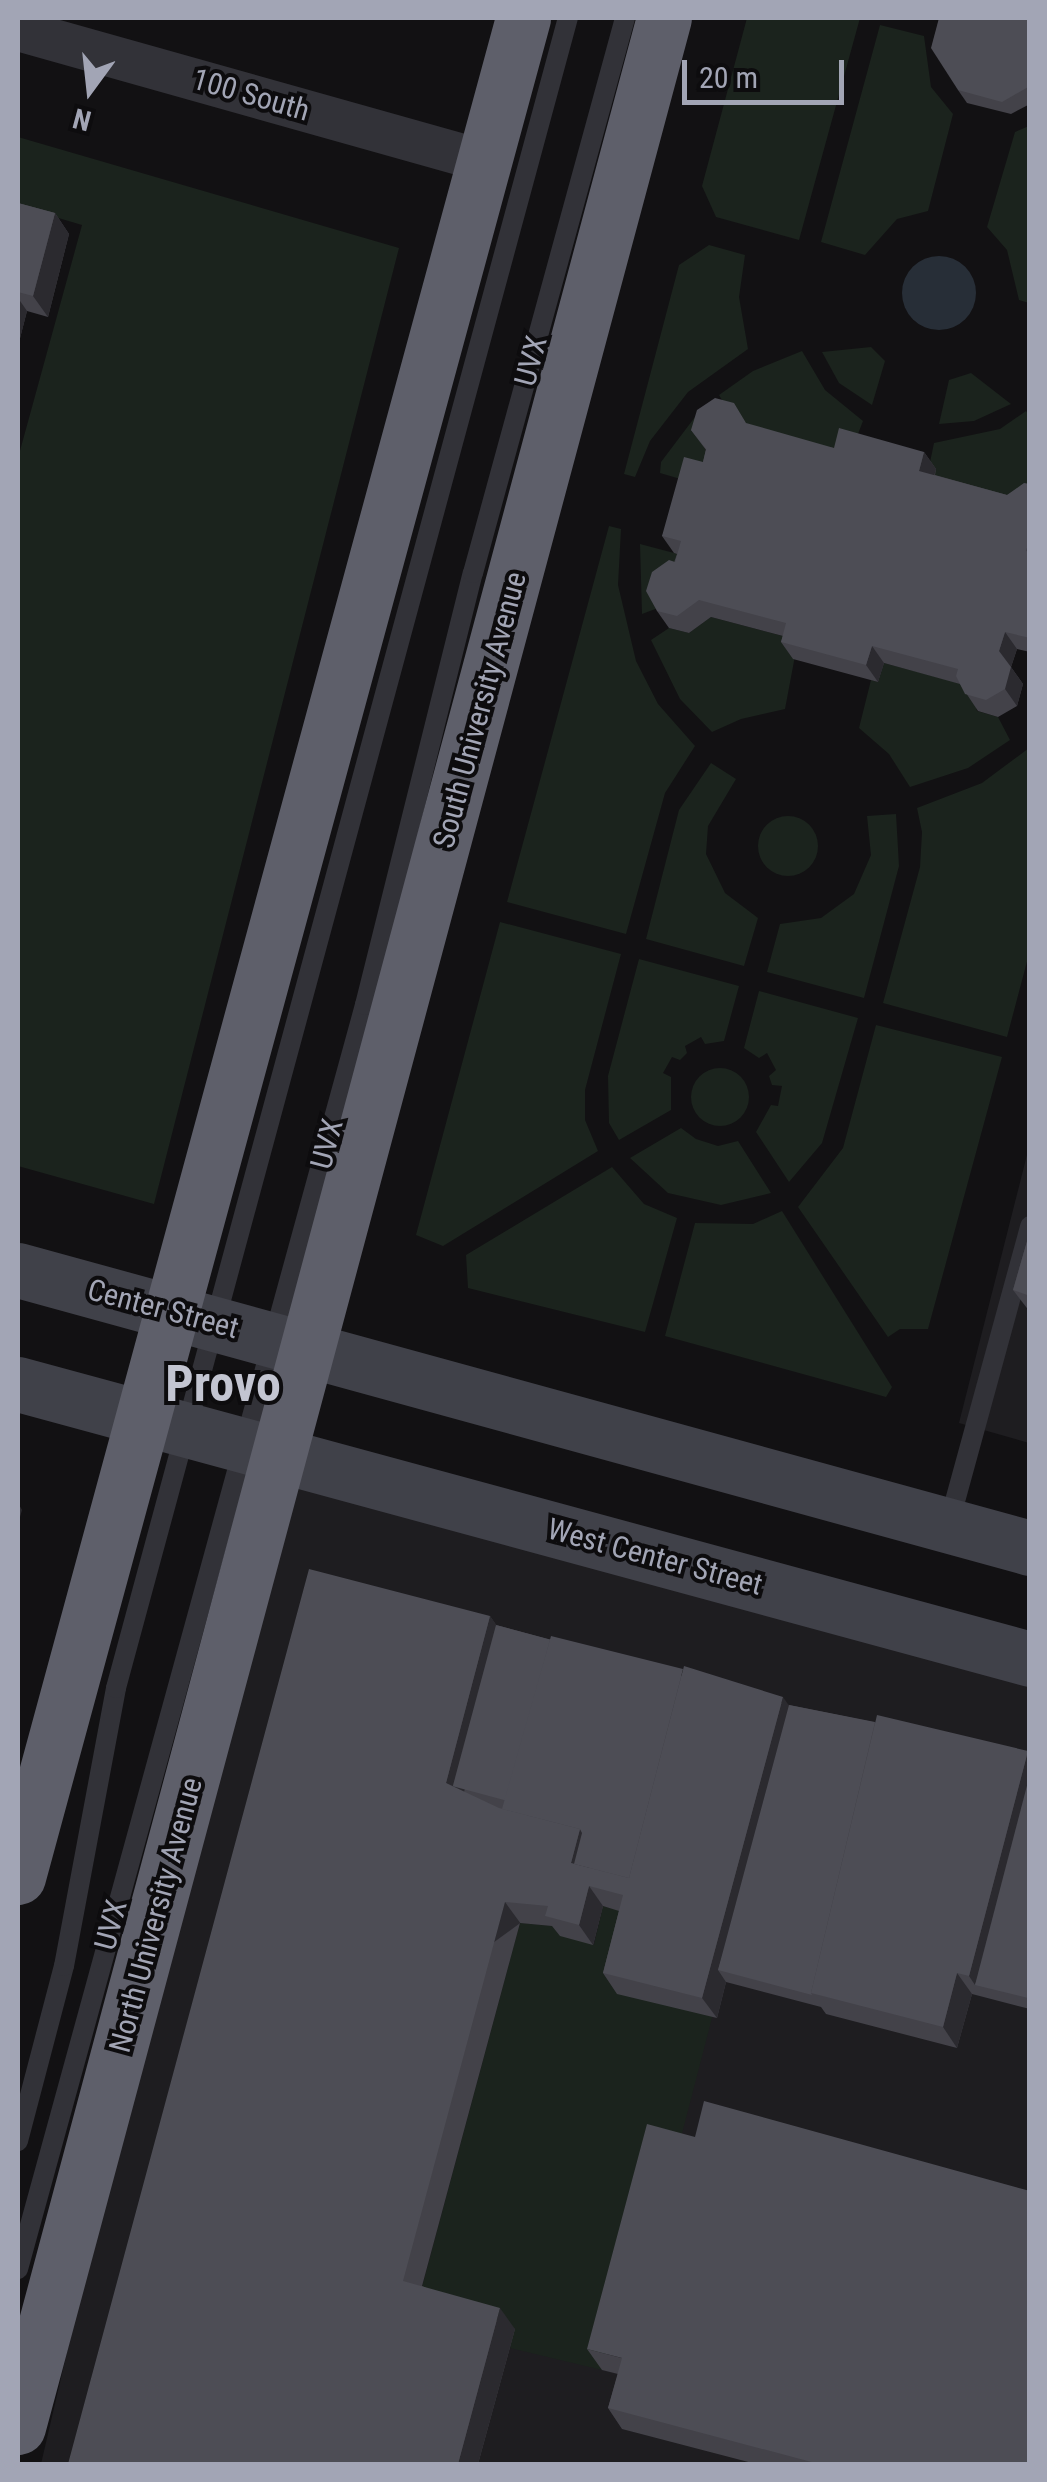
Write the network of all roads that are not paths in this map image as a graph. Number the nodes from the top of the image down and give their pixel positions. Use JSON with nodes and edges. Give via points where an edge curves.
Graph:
{"nodes":[{"id":1,"x":523,"y":18,"type":"edge"},
{"id":2,"x":568,"y":18,"type":"edge"},
{"id":3,"x":626,"y":18,"type":"edge"},
{"id":4,"x":664,"y":18,"type":"edge"},
{"id":5,"x":18,"y":30,"type":"edge"},
{"id":6,"x":486,"y":161,"type":"junction"},
{"id":7,"x":1030,"y":1226,"type":"edge"},
{"id":8,"x":18,"y":1270,"type":"edge"},
{"id":9,"x":191,"y":1316,"type":"junction"},
{"id":10,"x":291,"y":1344,"type":"junction"},
{"id":11,"x":18,"y":1384,"type":"edge"},
{"id":12,"x":294,"y":1402,"type":"joint"},
{"id":13,"x":163,"y":1424,"type":"junction"},
{"id":14,"x":262,"y":1450,"type":"junction"},
{"id":15,"x":948,"y":1525,"type":"junction"},
{"id":16,"x":1030,"y":1548,"type":"edge"},
{"id":17,"x":1030,"y":1660,"type":"edge"},
{"id":18,"x":18,"y":1877,"type":"edge"},
{"id":19,"x":18,"y":2140,"type":"edge"},
{"id":20,"x":18,"y":2269,"type":"edge"},
{"id":21,"x":18,"y":2428,"type":"edge"}],
"edges":[{"from":1,"to":6,"type":"highway"},
{"from":2,"to":9,"type":"lane","name":"UVX"},
{"from":3,"to":10,"type":"lane","name":"UVX","via":[[473,573]]},
{"from":4,"to":10,"type":"highway","name":"South University Avenue"},
{"from":5,"to":6,"type":"street","name":"100 South"},
{"from":6,"to":9,"type":"highway"},
{"from":7,"to":15,"type":"lane"},
{"from":8,"to":9,"type":"main road","name":"Center Street"},
{"from":9,"to":10,"type":"main road","name":"Center Street"},
{"from":9,"to":13,"type":"lane","name":"UVX"},
{"from":9,"to":13,"type":"highway","via":[[156,1365]]},
{"from":10,"to":12,"type":"highway","name":"South University Avenue"},
{"from":10,"to":14,"type":"lane","name":"UVX"},
{"from":10,"to":15,"type":"main road"},
{"from":11,"to":13,"type":"main road"},
{"from":12,"to":14,"type":"highway","name":"North University Avenue"},
{"from":13,"to":14,"type":"main road"},
{"from":13,"to":18,"type":"highway"},
{"from":13,"to":19,"type":"lane","name":"UVX","via":[[64,1966]]},
{"from":14,"to":17,"type":"main road","name":"West Center Street"},
{"from":14,"to":20,"type":"lane","name":"UVX"},
{"from":14,"to":21,"type":"highway","name":"North University Avenue"},
{"from":15,"to":16,"type":"main road"}]}
